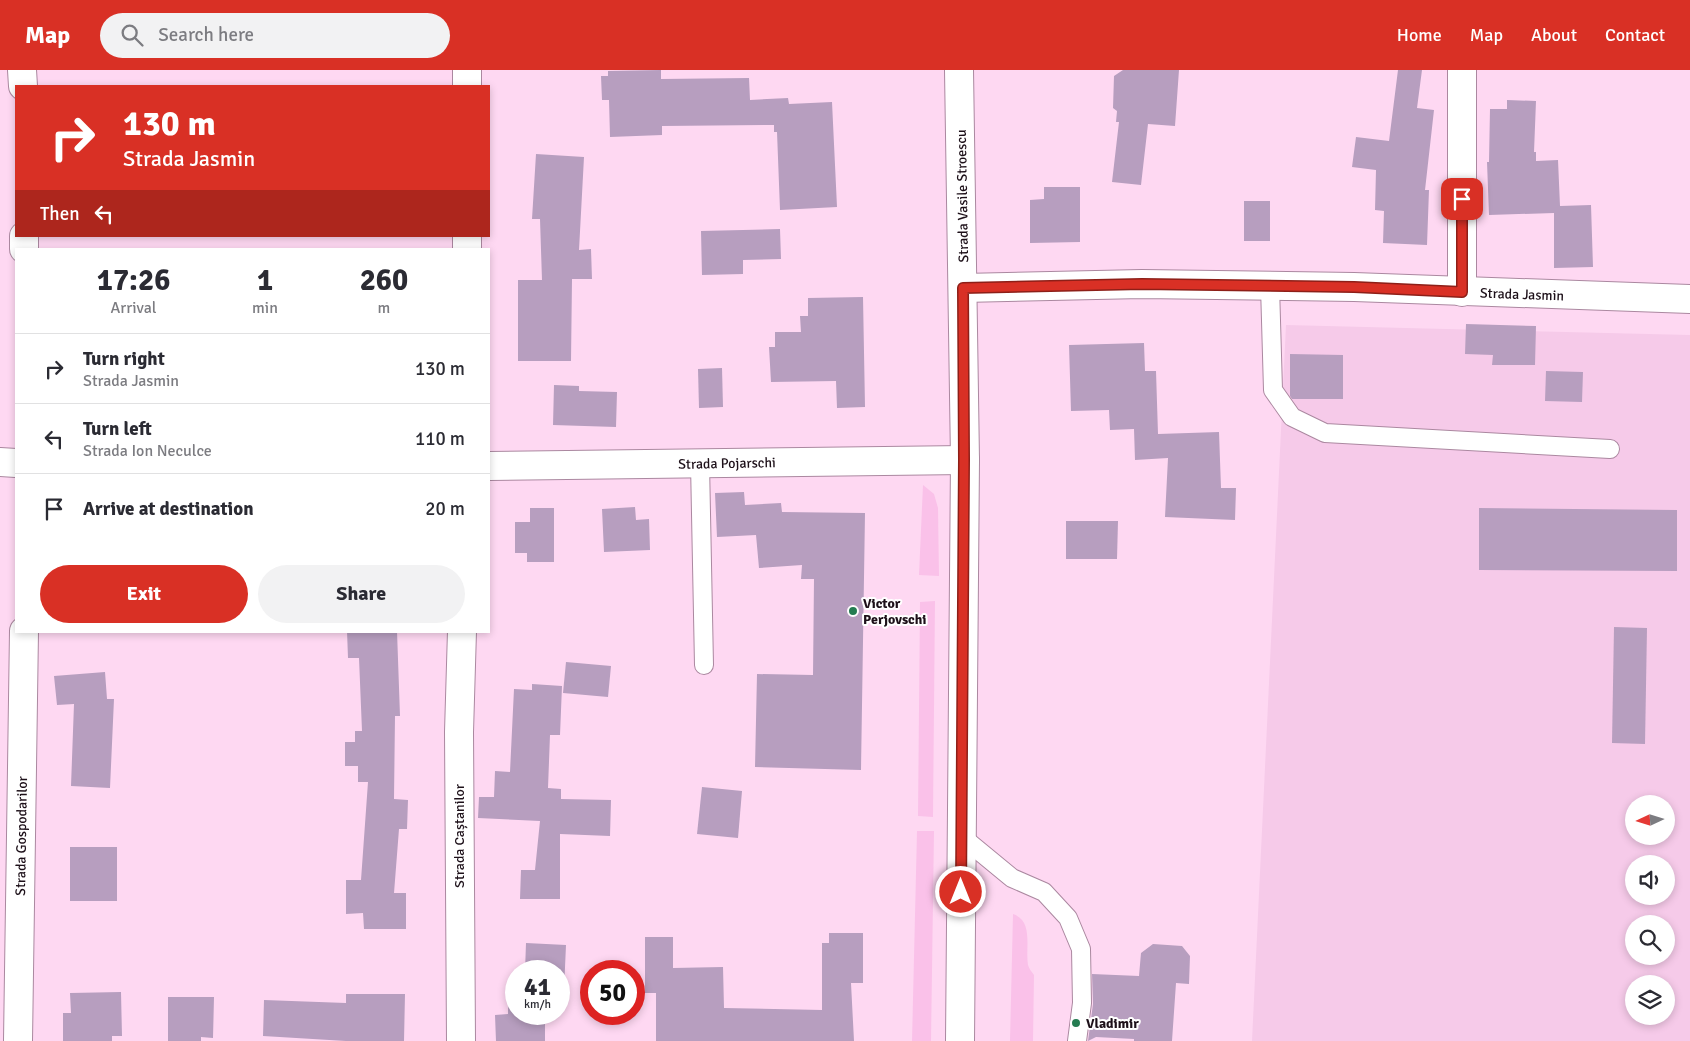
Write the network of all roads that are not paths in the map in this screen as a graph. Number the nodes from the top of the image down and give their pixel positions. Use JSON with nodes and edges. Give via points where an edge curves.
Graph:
{"nodes":[{"id":1,"x":22,"y":70,"type":"edge"},
{"id":2,"x":467,"y":70,"type":"edge"},
{"id":3,"x":959,"y":70,"type":"edge"},
{"id":4,"x":1462,"y":70,"type":"edge"},
{"id":5,"x":22,"y":85,"type":"edge"},
{"id":6,"x":467,"y":85,"type":"edge"},
{"id":7,"x":1270,"y":286,"type":"junction"},
{"id":8,"x":963,"y":288,"type":"junction"},
{"id":9,"x":1462,"y":292,"type":"junction"},
{"id":10,"x":1690,"y":299,"type":"edge"},
{"id":11,"x":1610,"y":449,"type":"dead end"},
{"id":12,"x":964,"y":460,"type":"junction"},
{"id":13,"x":0,"y":462,"type":"edge"},
{"id":14,"x":15,"y":463,"type":"edge"},
{"id":15,"x":700,"y":463,"type":"junction"},
{"id":16,"x":490,"y":466,"type":"edge"},
{"id":17,"x":24,"y":633,"type":"edge"},
{"id":18,"x":462,"y":633,"type":"edge"},
{"id":19,"x":704,"y":665,"type":"dead end"},
{"id":20,"x":961,"y":836,"type":"junction"},
{"id":21,"x":18,"y":1041,"type":"edge"},
{"id":22,"x":461,"y":1041,"type":"edge"},
{"id":23,"x":960,"y":1041,"type":"edge"},
{"id":24,"x":1077,"y":1041,"type":"edge"}],
"edges":[{"from":1,"to":5,"type":"street"},
{"from":2,"to":6,"type":"street"},
{"from":3,"to":8,"type":"street","name":"Strada Vasile Stroescu"},
{"from":4,"to":9,"type":"street"},
{"from":7,"to":8,"type":"street","name":"Strada Jasmin","via":[[1142,284]]},
{"from":7,"to":9,"type":"street","name":"Strada Jasmin"},
{"from":7,"to":11,"type":"lane","via":[[1273,390],[1292,417],[1325,434]]},
{"from":8,"to":12,"type":"street","name":"Strada Vasile Stroescu"},
{"from":9,"to":10,"type":"street","name":"Strada Jasmin"},
{"from":12,"to":15,"type":"street","name":"Strada Pojarschi"},
{"from":12,"to":20,"type":"street","name":"Strada Vasile Stroescu"},
{"from":13,"to":14,"type":"street"},
{"from":15,"to":16,"type":"street","name":"Strada Pojarschi"},
{"from":15,"to":19,"type":"lane"},
{"from":17,"to":21,"type":"street","name":"Strada Gospodarilor"},
{"from":18,"to":22,"type":"street","name":"Strada Caștanilor","via":[[459,732]]},
{"from":20,"to":23,"type":"street","name":"Strada Vasile Stroescu"},
{"from":20,"to":24,"type":"lane","via":[[1012,878],[1044,892],[1068,918],[1081,949],[1082,1003]]}]}
